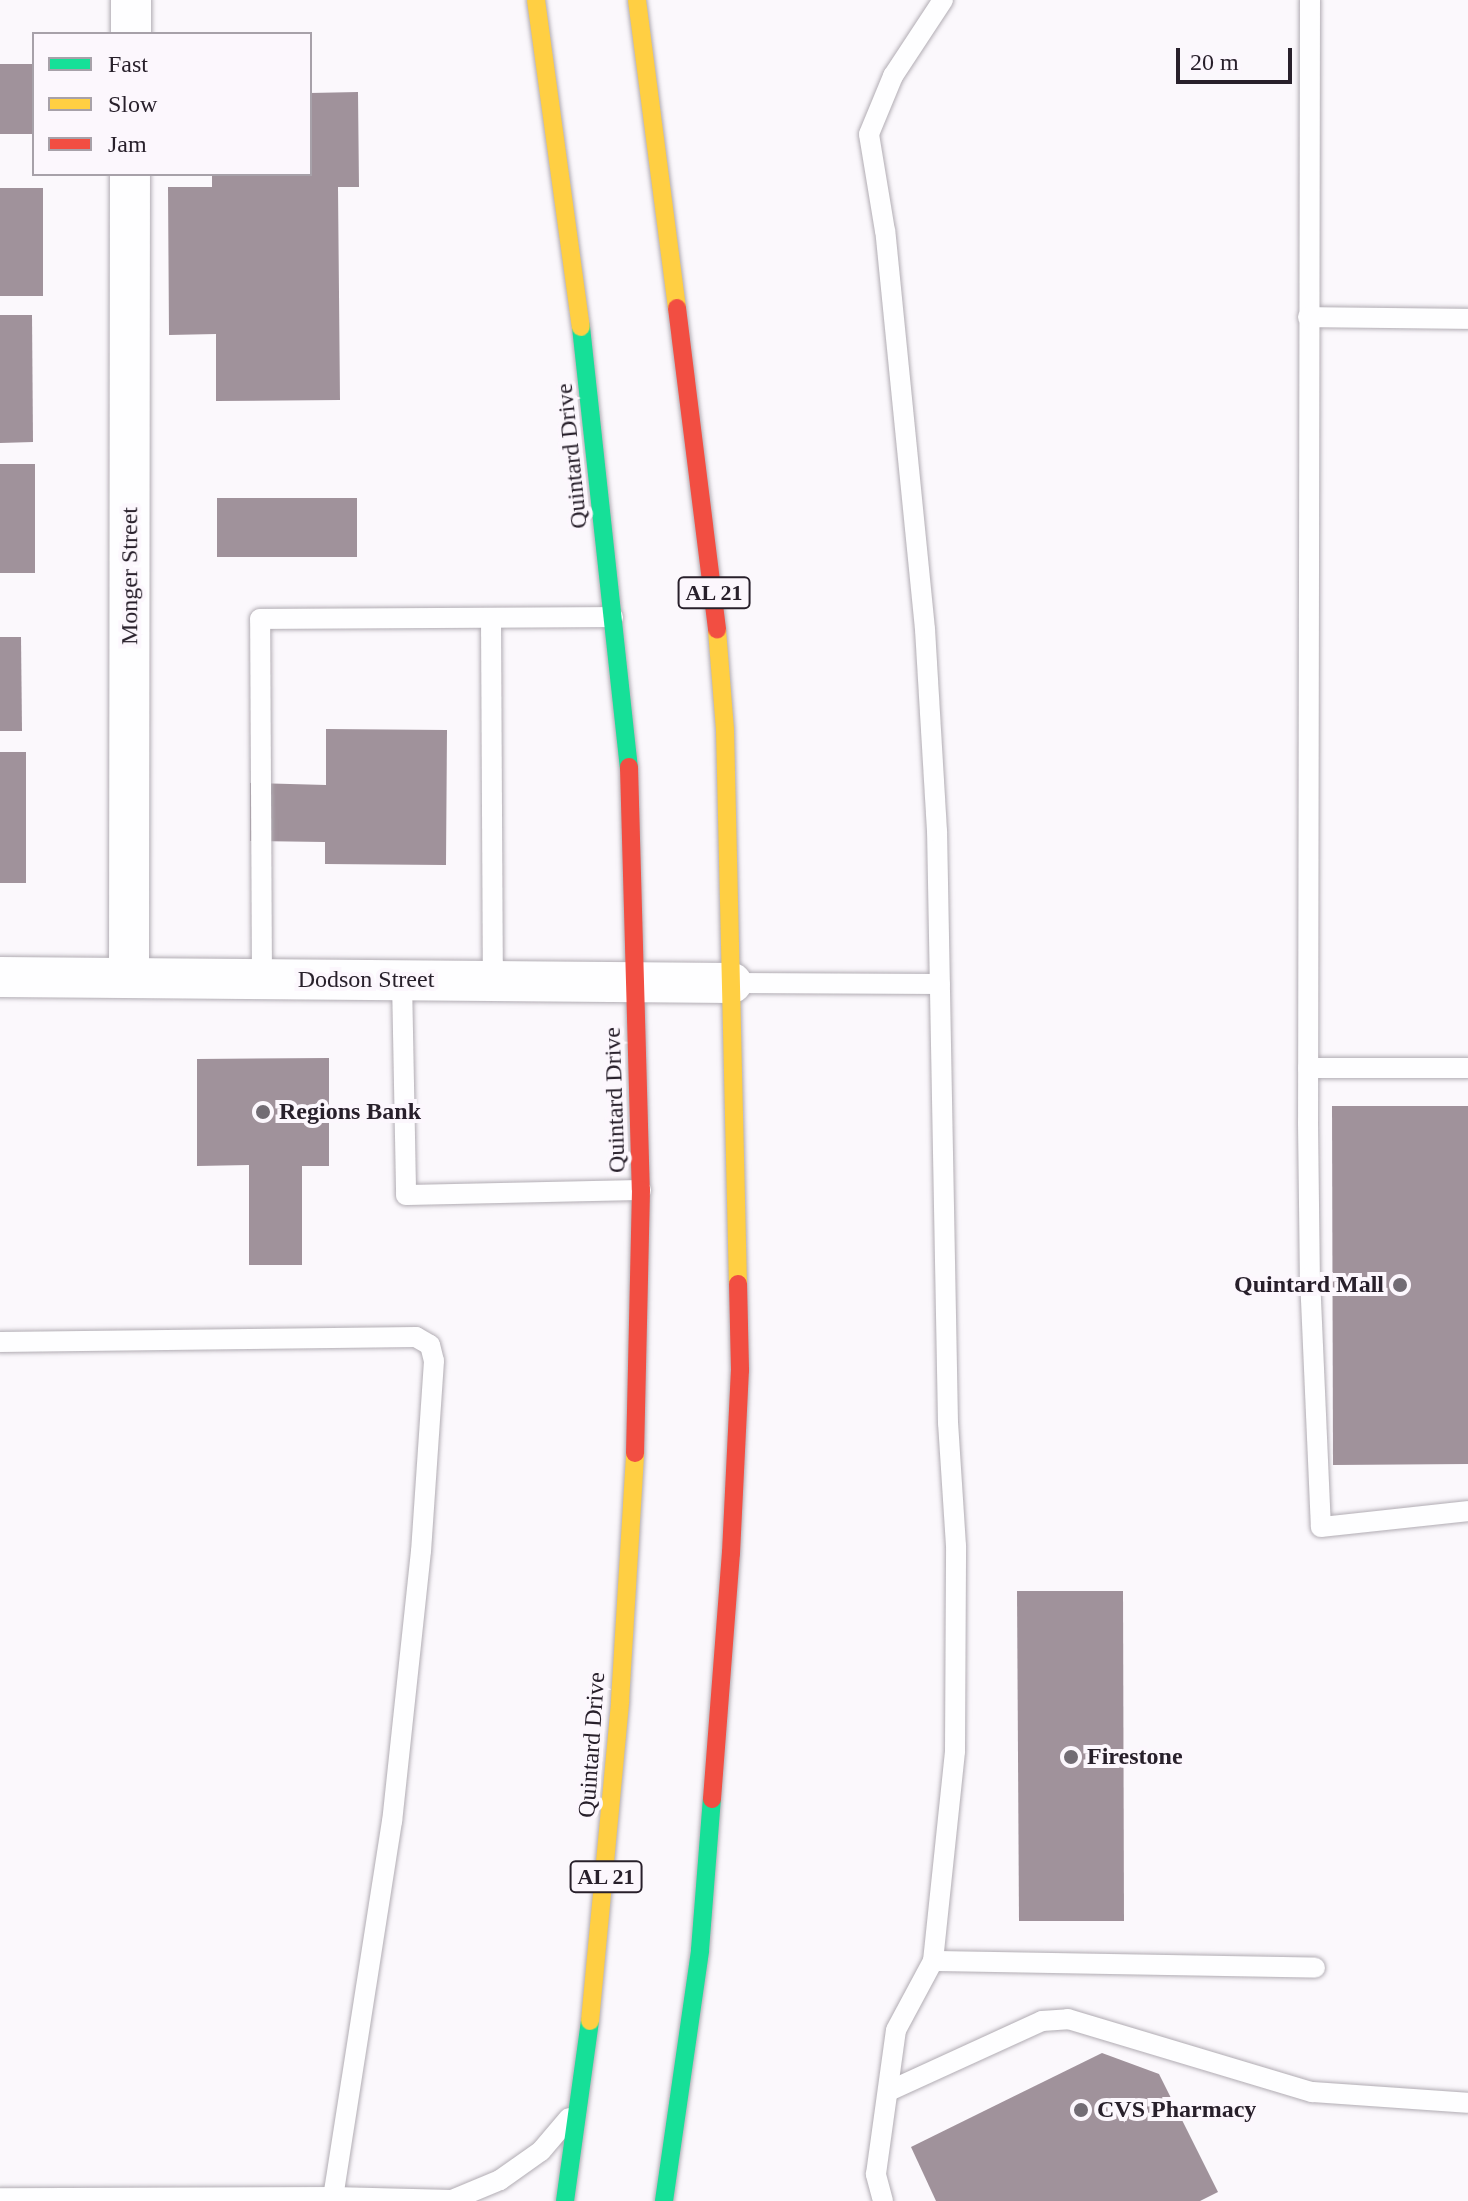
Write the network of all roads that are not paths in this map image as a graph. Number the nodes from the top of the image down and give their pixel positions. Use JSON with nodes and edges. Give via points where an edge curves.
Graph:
{"nodes":[{"id":1,"x":131,"y":0,"type":"edge"},
{"id":2,"x":536,"y":0,"type":"edge"},
{"id":3,"x":618,"y":0,"type":"edge"},
{"id":4,"x":637,"y":0,"type":"edge"},
{"id":5,"x":655,"y":0,"type":"edge"},
{"id":6,"x":943,"y":0,"type":"edge"},
{"id":7,"x":1310,"y":0,"type":"edge"},
{"id":8,"x":641,"y":27,"type":"junction"},
{"id":9,"x":131,"y":32,"type":"edge"},
{"id":10,"x":130,"y":176,"type":"edge"},
{"id":11,"x":1308,"y":317,"type":"junction"},
{"id":12,"x":1468,"y":319,"type":"edge"},
{"id":13,"x":613,"y":617,"type":"junction"},
{"id":14,"x":491,"y":618,"type":"junction"},
{"id":15,"x":0,"y":977,"type":"edge"},
{"id":16,"x":129,"y":978,"type":"junction"},
{"id":17,"x":262,"y":979,"type":"junction"},
{"id":18,"x":402,"y":980,"type":"junction"},
{"id":19,"x":493,"y":981,"type":"junction"},
{"id":20,"x":635,"y":982,"type":"junction"},
{"id":21,"x":732,"y":983,"type":"junction"},
{"id":22,"x":940,"y":984,"type":"junction"},
{"id":23,"x":1308,"y":1068,"type":"junction"},
{"id":24,"x":1468,"y":1068,"type":"edge"},
{"id":25,"x":641,"y":1190,"type":"junction"},
{"id":26,"x":0,"y":1342,"type":"edge"},
{"id":27,"x":1468,"y":1511,"type":"edge"},
{"id":28,"x":933,"y":1961,"type":"junction"},
{"id":29,"x":1315,"y":1968,"type":"dead end"},
{"id":30,"x":889,"y":2091,"type":"junction"},
{"id":31,"x":1468,"y":2103,"type":"edge"},
{"id":32,"x":579,"y":2106,"type":"junction"},
{"id":33,"x":0,"y":2198,"type":"edge"},
{"id":34,"x":333,"y":2199,"type":"edge"},
{"id":35,"x":453,"y":2200,"type":"edge"},
{"id":36,"x":565,"y":2201,"type":"edge"},
{"id":37,"x":664,"y":2201,"type":"edge"},
{"id":38,"x":883,"y":2201,"type":"edge"}],
"edges":[{"from":1,"to":9,"type":"street"},
{"from":2,"to":13,"type":"highway","name":"Quintard Drive","number":"AL 21","via":[[563,178]]},
{"from":3,"to":8,"type":"lane"},
{"from":4,"to":8,"type":"highway","number":"AL 21"},
{"from":5,"to":8,"type":"lane"},
{"from":6,"to":22,"type":"lane","via":[[893,76],[869,134],[885,231],[925,629]]},
{"from":7,"to":11,"type":"lane"},
{"from":8,"to":21,"type":"highway","number":"AL 21","via":[[714,592],[725,730]]},
{"from":10,"to":16,"type":"street","name":"Monger Street"},
{"from":11,"to":12,"type":"lane"},
{"from":11,"to":23,"type":"lane"},
{"from":13,"to":14,"type":"lane"},
{"from":13,"to":20,"type":"highway","name":"Quintard Drive","number":"AL 21","via":[[629,754]]},
{"from":14,"to":17,"type":"lane","via":[[260,619]]},
{"from":14,"to":19,"type":"lane"},
{"from":15,"to":16,"type":"street","name":"Dodson Street"},
{"from":16,"to":17,"type":"street","name":"Dodson Street"},
{"from":17,"to":18,"type":"street","name":"Dodson Street"},
{"from":18,"to":19,"type":"street","name":"Dodson Street"},
{"from":18,"to":25,"type":"lane","via":[[406,1195]]},
{"from":19,"to":20,"type":"street","name":"Dodson Street"},
{"from":20,"to":21,"type":"street","name":"Dodson Street"},
{"from":20,"to":25,"type":"highway","name":"Quintard Drive","number":"AL 21"},
{"from":21,"to":22,"type":"lane"},
{"from":21,"to":37,"type":"highway","number":"AL 21","via":[[740,1370],[731,1553],[700,1950]]},
{"from":22,"to":28,"type":"lane","via":[[948,1423],[956,1546],[955,1751]]},
{"from":23,"to":24,"type":"lane"},
{"from":23,"to":27,"type":"lane","via":[[1321,1527]]},
{"from":25,"to":32,"type":"highway","name":"Quintard Drive","number":"AL 21","via":[[638,1399],[620,1701]]},
{"from":26,"to":34,"type":"lane","via":[[416,1337],[430,1345],[434,1361],[421,1551],[392,1821]]},
{"from":28,"to":29,"type":"lane"},
{"from":28,"to":30,"type":"lane","via":[[896,2030]]},
{"from":30,"to":31,"type":"lane","via":[[1042,2021],[1068,2019],[1312,2092]]},
{"from":30,"to":38,"type":"lane","via":[[876,2174]]},
{"from":32,"to":35,"type":"lane","via":[[541,2151],[500,2180]]},
{"from":32,"to":36,"type":"highway","name":"Quintard Drive","number":"AL 21"},
{"from":33,"to":34,"type":"lane"},
{"from":34,"to":35,"type":"lane"}]}
